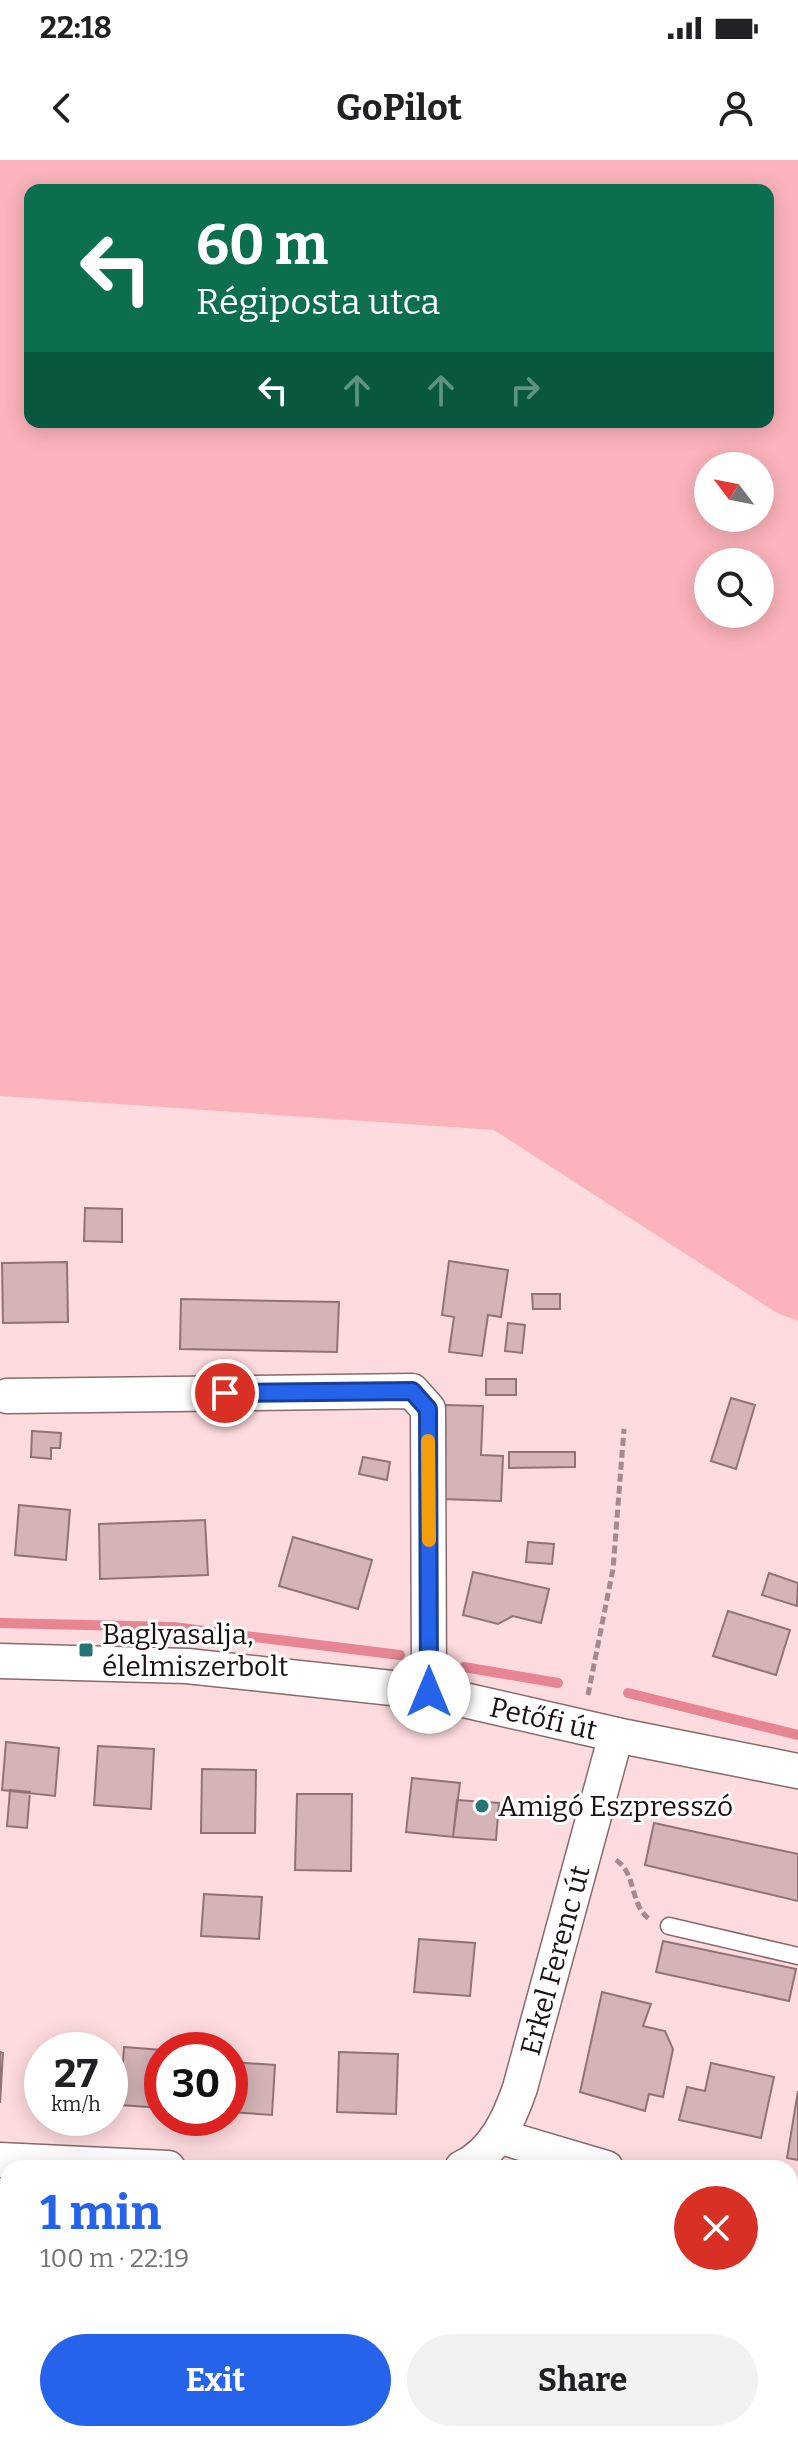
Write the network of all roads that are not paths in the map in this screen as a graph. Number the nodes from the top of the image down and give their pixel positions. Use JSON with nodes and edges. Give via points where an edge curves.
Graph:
{"nodes":[{"id":1,"x":7,"y":1396,"type":"dead end"},
{"id":2,"x":0,"y":1661,"type":"edge"},
{"id":3,"x":429,"y":1692,"type":"junction"},
{"id":4,"x":616,"y":1735,"type":"junction"},
{"id":5,"x":798,"y":1771,"type":"edge"},
{"id":6,"x":669,"y":1926,"type":"road end"},
{"id":7,"x":798,"y":1956,"type":"edge"},
{"id":8,"x":498,"y":2136,"type":"junction"},
{"id":9,"x":474,"y":2160,"type":"edge"},
{"id":10,"x":579,"y":2160,"type":"edge"}],
"edges":[{"from":1,"to":3,"type":"street","via":[[412,1391],[428,1409]]},
{"from":2,"to":3,"type":"street","name":"Petőfi út","via":[[187,1666]]},
{"from":3,"to":4,"type":"street","name":"Petőfi út"},
{"from":4,"to":5,"type":"street","name":"Petőfi út"},
{"from":4,"to":8,"type":"street","name":"Erkel Ferenc út","via":[[520,2088]]},
{"from":6,"to":7,"type":"lane"},
{"from":8,"to":9,"type":"street","name":"Erkel Ferenc út"},
{"from":8,"to":10,"type":"street"}]}
